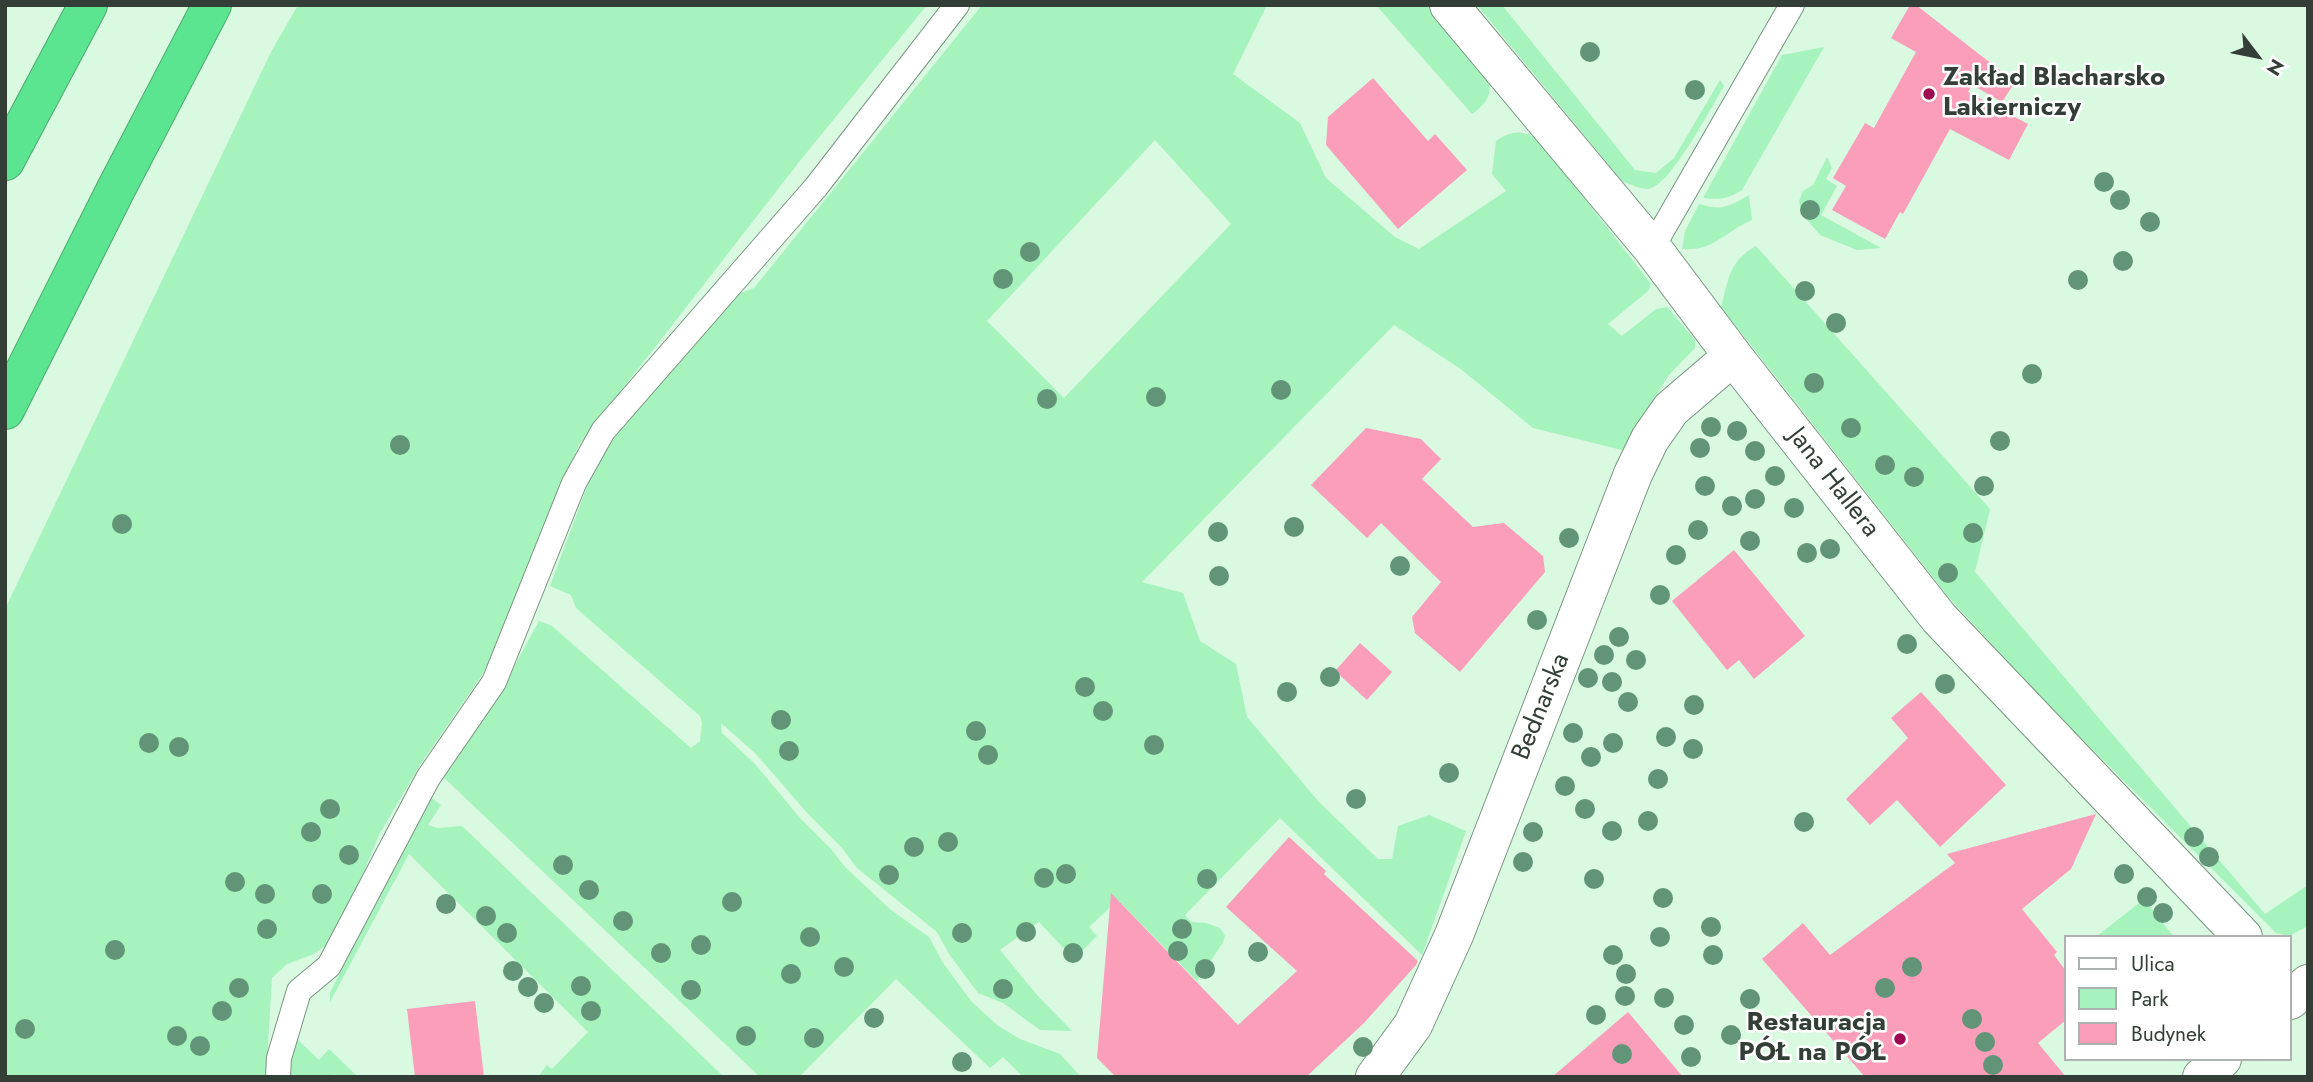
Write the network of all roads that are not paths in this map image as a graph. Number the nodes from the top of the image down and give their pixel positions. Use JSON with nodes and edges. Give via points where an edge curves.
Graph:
{"nodes":[{"id":1,"x":88,"y":5,"type":"edge"},
{"id":2,"x":212,"y":5,"type":"edge"},
{"id":3,"x":957,"y":5,"type":"edge"},
{"id":4,"x":1450,"y":5,"type":"edge"},
{"id":5,"x":1792,"y":5,"type":"edge"},
{"id":6,"x":5,"y":161,"type":"edge"},
{"id":7,"x":1651,"y":248,"type":"junction"},
{"id":8,"x":1733,"y":356,"type":"junction"},
{"id":9,"x":5,"y":410,"type":"edge"},
{"id":10,"x":2241,"y":935,"type":"edge"},
{"id":11,"x":2220,"y":1061,"type":"edge"},
{"id":12,"x":278,"y":1077,"type":"edge"},
{"id":13,"x":1375,"y":1077,"type":"edge"},
{"id":14,"x":2202,"y":1077,"type":"edge"}],
"edges":[{"from":1,"to":6,"type":"highway"},
{"from":2,"to":9,"type":"highway"},
{"from":3,"to":12,"type":"lane","via":[[816,187],[604,431],[575,483],[494,682],[428,778],[329,966],[299,991],[279,1058]]},
{"from":4,"to":7,"type":"street","name":"Jana Hallera"},
{"from":5,"to":7,"type":"lane"},
{"from":7,"to":8,"type":"street","name":"Jana Hallera"},
{"from":8,"to":10,"type":"street","name":"Jana Hallera","via":[[1939,618]]},
{"from":8,"to":13,"type":"street","name":"Bednarska","via":[[1671,409],[1650,439],[1454,935],[1413,1025]]},
{"from":11,"to":14,"type":"street"}]}
